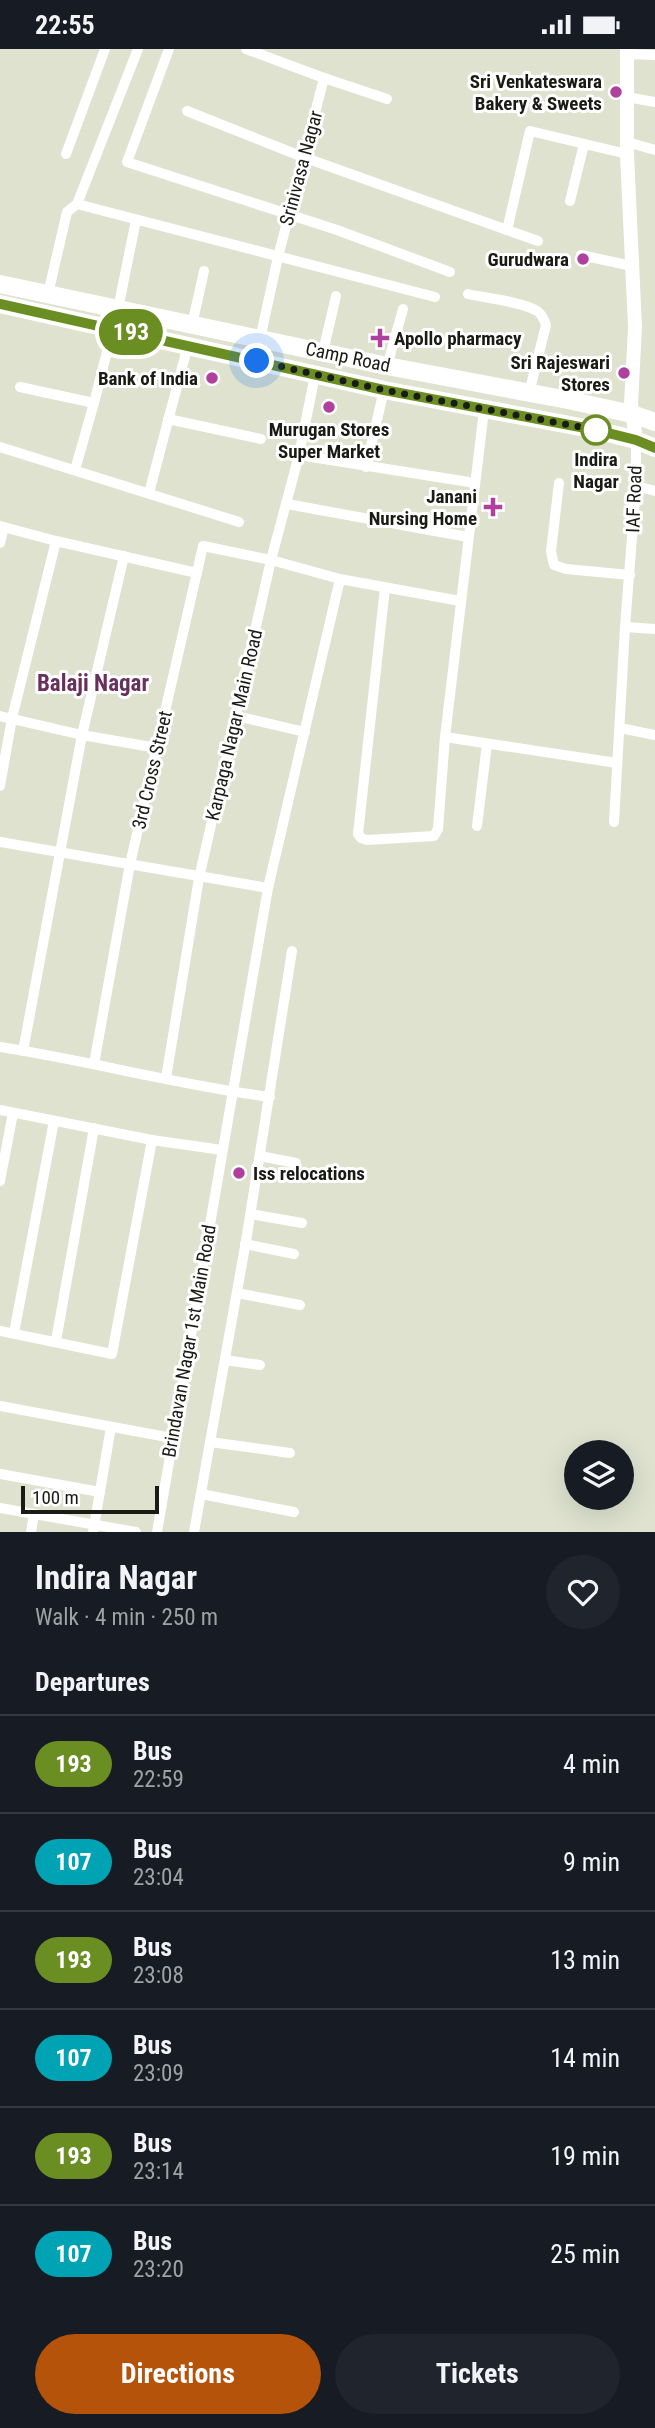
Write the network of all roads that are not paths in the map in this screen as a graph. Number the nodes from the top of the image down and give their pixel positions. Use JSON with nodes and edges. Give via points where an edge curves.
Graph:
{"nodes":[{"id":1,"x":105,"y":49,"type":"edge"},
{"id":2,"x":138,"y":49,"type":"edge"},
{"id":3,"x":169,"y":49,"type":"edge"},
{"id":4,"x":246,"y":49,"type":"edge"},
{"id":5,"x":627,"y":51,"type":"edge"},
{"id":6,"x":655,"y":55,"type":"edge"},
{"id":7,"x":324,"y":78,"type":"junction"},
{"id":8,"x":627,"y":97,"type":"junction"},
{"id":9,"x":387,"y":99,"type":"dead end"},
{"id":10,"x":655,"y":102,"type":"edge"},
{"id":11,"x":187,"y":111,"type":"dead end"},
{"id":12,"x":584,"y":144,"type":"junction"},
{"id":13,"x":627,"y":148,"type":"junction"},
{"id":14,"x":655,"y":149,"type":"edge"},
{"id":15,"x":66,"y":154,"type":"dead end"},
{"id":16,"x":303,"y":157,"type":"junction"},
{"id":17,"x":570,"y":201,"type":"dead end"},
{"id":18,"x":77,"y":204,"type":"junction"},
{"id":19,"x":289,"y":214,"type":"junction"},
{"id":20,"x":136,"y":220,"type":"junction"},
{"id":21,"x":506,"y":230,"type":"junction"},
{"id":22,"x":538,"y":240,"type":"dead end"},
{"id":23,"x":581,"y":255,"type":"dead end"},
{"id":24,"x":278,"y":257,"type":"junction"},
{"id":25,"x":632,"y":266,"type":"junction"},
{"id":26,"x":204,"y":271,"type":"dead end"},
{"id":27,"x":450,"y":272,"type":"dead end"},
{"id":28,"x":0,"y":284,"type":"edge"},
{"id":29,"x":48,"y":294,"type":"junction"},
{"id":30,"x":468,"y":294,"type":"dead end"},
{"id":31,"x":336,"y":296,"type":"dead end"},
{"id":32,"x":435,"y":297,"type":"dead end"},
{"id":33,"x":0,"y":304,"type":"edge"},
{"id":34,"x":118,"y":309,"type":"junction"},
{"id":35,"x":403,"y":309,"type":"dead end"},
{"id":36,"x":192,"y":325,"type":"junction"},
{"id":37,"x":113,"y":328,"type":"junction"},
{"id":38,"x":260,"y":339,"type":"junction"},
{"id":39,"x":188,"y":345,"type":"junction"},
{"id":40,"x":323,"y":352,"type":"junction"},
{"id":41,"x":387,"y":366,"type":"junction"},
{"id":42,"x":315,"y":375,"type":"junction"},
{"id":43,"x":20,"y":387,"type":"dead end"},
{"id":44,"x":384,"y":390,"type":"junction"},
{"id":45,"x":529,"y":393,"type":"junction"},
{"id":46,"x":94,"y":403,"type":"junction"},
{"id":47,"x":484,"y":410,"type":"junction"},
{"id":48,"x":632,"y":414,"type":"junction"},
{"id":49,"x":168,"y":419,"type":"junction"},
{"id":50,"x":655,"y":422,"type":"edge"},
{"id":51,"x":261,"y":439,"type":"dead end"},
{"id":52,"x":636,"y":440,"type":"junction"},
{"id":53,"x":0,"y":447,"type":"edge"},
{"id":54,"x":655,"y":448,"type":"edge"},
{"id":55,"x":299,"y":455,"type":"junction"},
{"id":56,"x":366,"y":467,"type":"junction"},
{"id":57,"x":75,"y":470,"type":"junction"},
{"id":58,"x":475,"y":483,"type":"junction"},
{"id":59,"x":559,"y":483,"type":"dead end"},
{"id":60,"x":636,"y":486,"type":"junction"},
{"id":61,"x":655,"y":491,"type":"edge"},
{"id":62,"x":149,"y":493,"type":"junction"},
{"id":63,"x":287,"y":504,"type":"junction"},
{"id":64,"x":239,"y":522,"type":"dead end"},
{"id":65,"x":2,"y":526,"type":"edge"},
{"id":66,"x":468,"y":537,"type":"junction"},
{"id":67,"x":56,"y":541,"type":"junction"},
{"id":68,"x":0,"y":543,"type":"edge"},
{"id":69,"x":124,"y":557,"type":"junction"},
{"id":70,"x":271,"y":560,"type":"junction"},
{"id":71,"x":197,"y":573,"type":"junction"},
{"id":72,"x":630,"y":575,"type":"junction"},
{"id":73,"x":340,"y":579,"type":"junction"},
{"id":74,"x":385,"y":588,"type":"junction"},
{"id":75,"x":460,"y":601,"type":"junction"},
{"id":76,"x":625,"y":627,"type":"junction"},
{"id":77,"x":655,"y":629,"type":"edge"},
{"id":78,"x":0,"y":716,"type":"edge"},
{"id":79,"x":236,"y":716,"type":"junction"},
{"id":80,"x":12,"y":718,"type":"junction"},
{"id":81,"x":620,"y":728,"type":"junction"},
{"id":82,"x":305,"y":732,"type":"junction"},
{"id":83,"x":82,"y":735,"type":"junction"},
{"id":84,"x":655,"y":735,"type":"edge"},
{"id":85,"x":445,"y":737,"type":"junction"},
{"id":86,"x":487,"y":744,"type":"junction"},
{"id":87,"x":157,"y":748,"type":"junction"},
{"id":88,"x":617,"y":763,"type":"junction"},
{"id":89,"x":0,"y":786,"type":"edge"},
{"id":90,"x":614,"y":822,"type":"dead end"},
{"id":91,"x":477,"y":826,"type":"dead end"},
{"id":92,"x":0,"y":842,"type":"edge"},
{"id":93,"x":59,"y":850,"type":"junction"},
{"id":94,"x":130,"y":864,"type":"junction"},
{"id":95,"x":199,"y":878,"type":"junction"},
{"id":96,"x":268,"y":888,"type":"junction"},
{"id":97,"x":292,"y":951,"type":"dead end"},
{"id":98,"x":0,"y":1047,"type":"edge"},
{"id":99,"x":23,"y":1051,"type":"junction"},
{"id":100,"x":94,"y":1064,"type":"junction"},
{"id":101,"x":166,"y":1077,"type":"junction"},
{"id":102,"x":232,"y":1092,"type":"junction"},
{"id":103,"x":270,"y":1097,"type":"junction"},
{"id":104,"x":0,"y":1110,"type":"edge"},
{"id":105,"x":13,"y":1113,"type":"junction"},
{"id":106,"x":54,"y":1121,"type":"junction"},
{"id":107,"x":94,"y":1128,"type":"junction"},
{"id":108,"x":152,"y":1140,"type":"junction"},
{"id":109,"x":222,"y":1150,"type":"junction"},
{"id":110,"x":260,"y":1156,"type":"junction"},
{"id":111,"x":296,"y":1163,"type":"dead end"},
{"id":112,"x":0,"y":1181,"type":"edge"},
{"id":113,"x":250,"y":1214,"type":"junction"},
{"id":114,"x":302,"y":1223,"type":"dead end"},
{"id":115,"x":245,"y":1244,"type":"junction"},
{"id":116,"x":294,"y":1254,"type":"dead end"},
{"id":117,"x":237,"y":1293,"type":"junction"},
{"id":118,"x":300,"y":1305,"type":"dead end"},
{"id":119,"x":0,"y":1331,"type":"edge"},
{"id":120,"x":14,"y":1333,"type":"junction"},
{"id":121,"x":56,"y":1341,"type":"junction"},
{"id":122,"x":225,"y":1360,"type":"junction"},
{"id":123,"x":260,"y":1365,"type":"dead end"},
{"id":124,"x":0,"y":1406,"type":"edge"},
{"id":125,"x":111,"y":1427,"type":"junction"},
{"id":126,"x":172,"y":1438,"type":"junction"},
{"id":127,"x":210,"y":1442,"type":"junction"},
{"id":128,"x":290,"y":1453,"type":"dead end"},
{"id":129,"x":0,"y":1474,"type":"edge"},
{"id":130,"x":100,"y":1492,"type":"junction"},
{"id":131,"x":201,"y":1494,"type":"junction"},
{"id":132,"x":0,"y":1508,"type":"edge"},
{"id":133,"x":293,"y":1513,"type":"dead end"},
{"id":134,"x":34,"y":1514,"type":"junction"},
{"id":135,"x":94,"y":1528,"type":"edge"},
{"id":136,"x":31,"y":1532,"type":"edge"},
{"id":137,"x":136,"y":1532,"type":"edge"},
{"id":138,"x":157,"y":1532,"type":"edge"},
{"id":139,"x":194,"y":1532,"type":"edge"}],
"edges":[{"from":1,"to":15,"type":"street"},
{"from":2,"to":18,"type":"street"},
{"from":3,"to":19,"type":"street","via":[[127,162]]},
{"from":4,"to":7,"type":"street"},
{"from":5,"to":6,"type":"street"},
{"from":5,"to":8,"type":"street","name":"IAF Road"},
{"from":7,"to":9,"type":"street"},
{"from":7,"to":16,"type":"street","name":"Srinivasa Nagar"},
{"from":8,"to":10,"type":"street"},
{"from":8,"to":13,"type":"street","name":"IAF Road"},
{"from":11,"to":16,"type":"street"},
{"from":12,"to":13,"type":"street"},
{"from":12,"to":17,"type":"street"},
{"from":12,"to":21,"type":"street","via":[[530,131]]},
{"from":13,"to":14,"type":"street"},
{"from":13,"to":25,"type":"street","name":"IAF Road"},
{"from":16,"to":19,"type":"street","name":"Srinivasa Nagar"},
{"from":16,"to":21,"type":"street"},
{"from":18,"to":20,"type":"street"},
{"from":18,"to":29,"type":"street","via":[[67,212]]},
{"from":19,"to":24,"type":"street","name":"Srinivasa Nagar"},
{"from":19,"to":27,"type":"street"},
{"from":20,"to":24,"type":"street"},
{"from":20,"to":34,"type":"street"},
{"from":21,"to":22,"type":"street"},
{"from":23,"to":25,"type":"street"},
{"from":24,"to":32,"type":"street"},
{"from":24,"to":38,"type":"street","name":"Srinivasa Nagar"},
{"from":25,"to":48,"type":"street","name":"IAF Road"},
{"from":26,"to":36,"type":"street"},
{"from":28,"to":29,"type":"main road","name":"Camp Road"},
{"from":29,"to":34,"type":"main road","name":"Camp Road"},
{"from":30,"to":45,"type":"street","via":[[529,307],[544,318]]},
{"from":31,"to":40,"type":"street"},
{"from":33,"to":37,"type":"main road","name":"Camp Road"},
{"from":34,"to":36,"type":"main road","name":"Camp Road"},
{"from":35,"to":41,"type":"street"},
{"from":36,"to":38,"type":"main road","name":"Camp Road"},
{"from":37,"to":39,"type":"main road","name":"Camp Road"},
{"from":37,"to":46,"type":"street"},
{"from":38,"to":40,"type":"main road","name":"Camp Road"},
{"from":39,"to":42,"type":"main road","name":"Camp Road"},
{"from":39,"to":49,"type":"street"},
{"from":40,"to":41,"type":"main road","name":"Camp Road"},
{"from":41,"to":45,"type":"main road","name":"Camp Road"},
{"from":42,"to":44,"type":"main road","name":"Camp Road"},
{"from":42,"to":55,"type":"street","name":"Karpaga Nagar Main Road"},
{"from":43,"to":46,"type":"street"},
{"from":44,"to":47,"type":"main road","name":"Camp Road"},
{"from":44,"to":56,"type":"street"},
{"from":45,"to":48,"type":"main road","name":"Camp Road"},
{"from":46,"to":57,"type":"street"},
{"from":47,"to":52,"type":"main road","name":"Camp Road"},
{"from":47,"to":58,"type":"street"},
{"from":48,"to":50,"type":"main road","name":"Camp Road"},
{"from":48,"to":52,"type":"street","name":"IAF Road"},
{"from":49,"to":51,"type":"street"},
{"from":49,"to":62,"type":"street"},
{"from":52,"to":54,"type":"main road","name":"Camp Road"},
{"from":52,"to":60,"type":"street","name":"IAF Road"},
{"from":53,"to":57,"type":"street"},
{"from":55,"to":56,"type":"street"},
{"from":55,"to":63,"type":"street","name":"Karpaga Nagar Main Road"},
{"from":56,"to":58,"type":"street"},
{"from":57,"to":62,"type":"street"},
{"from":58,"to":66,"type":"street"},
{"from":59,"to":72,"type":"street","via":[[551,551],[554,565]]},
{"from":60,"to":61,"type":"street"},
{"from":60,"to":72,"type":"street","name":"IAF Road"},
{"from":62,"to":64,"type":"street"},
{"from":63,"to":66,"type":"street"},
{"from":63,"to":70,"type":"street","name":"Karpaga Nagar Main Road"},
{"from":65,"to":67,"type":"street"},
{"from":65,"to":68,"type":"street"},
{"from":66,"to":75,"type":"street"},
{"from":67,"to":69,"type":"street"},
{"from":67,"to":80,"type":"street"},
{"from":69,"to":71,"type":"street"},
{"from":69,"to":83,"type":"street"},
{"from":70,"to":71,"type":"street","name":"3rd Cross Street","via":[[203,547]]},
{"from":70,"to":73,"type":"street"},
{"from":70,"to":79,"type":"street","name":"Karpaga Nagar Main Road"},
{"from":71,"to":87,"type":"street","name":"3rd Cross Street"},
{"from":72,"to":76,"type":"street","name":"IAF Road"},
{"from":73,"to":74,"type":"street"},
{"from":73,"to":82,"type":"street","name":"Brindavan Nagar 1st Main Road"},
{"from":74,"to":75,"type":"street"},
{"from":74,"to":85,"type":"street","via":[[358,827],[361,838],[437,834]]},
{"from":75,"to":85,"type":"street"},
{"from":76,"to":77,"type":"street"},
{"from":76,"to":81,"type":"street","name":"IAF Road"},
{"from":78,"to":80,"type":"street"},
{"from":79,"to":82,"type":"street"},
{"from":79,"to":95,"type":"street","name":"Karpaga Nagar Main Road"},
{"from":80,"to":83,"type":"street"},
{"from":80,"to":89,"type":"street"},
{"from":81,"to":84,"type":"street"},
{"from":81,"to":88,"type":"street","name":"IAF Road"},
{"from":82,"to":96,"type":"street","name":"Brindavan Nagar 1st Main Road"},
{"from":83,"to":87,"type":"street"},
{"from":83,"to":93,"type":"street"},
{"from":85,"to":86,"type":"street"},
{"from":86,"to":88,"type":"street"},
{"from":86,"to":91,"type":"street"},
{"from":87,"to":94,"type":"street","name":"3rd Cross Street"},
{"from":88,"to":90,"type":"street","name":"IAF Road"},
{"from":92,"to":93,"type":"street"},
{"from":93,"to":94,"type":"street"},
{"from":93,"to":99,"type":"street"},
{"from":94,"to":95,"type":"street"},
{"from":94,"to":100,"type":"street","name":"3rd Cross Street"},
{"from":95,"to":96,"type":"street"},
{"from":95,"to":101,"type":"street","name":"Karpaga Nagar Main Road"},
{"from":96,"to":102,"type":"street","name":"Brindavan Nagar 1st Main Road"},
{"from":97,"to":103,"type":"street"},
{"from":98,"to":99,"type":"street"},
{"from":99,"to":100,"type":"street"},
{"from":100,"to":101,"type":"street"},
{"from":101,"to":102,"type":"street"},
{"from":102,"to":103,"type":"street"},
{"from":102,"to":109,"type":"street","name":"Brindavan Nagar 1st Main Road"},
{"from":103,"to":110,"type":"street"},
{"from":104,"to":105,"type":"street"},
{"from":105,"to":106,"type":"street"},
{"from":105,"to":112,"type":"street"},
{"from":106,"to":107,"type":"street"},
{"from":106,"to":120,"type":"street"},
{"from":107,"to":108,"type":"street"},
{"from":107,"to":121,"type":"street"},
{"from":108,"to":109,"type":"street"},
{"from":108,"to":121,"type":"street","via":[[112,1354]]},
{"from":109,"to":126,"type":"street","name":"Brindavan Nagar 1st Main Road"},
{"from":110,"to":111,"type":"street"},
{"from":110,"to":113,"type":"street"},
{"from":113,"to":114,"type":"street"},
{"from":113,"to":115,"type":"street"},
{"from":115,"to":116,"type":"street"},
{"from":115,"to":117,"type":"street"},
{"from":117,"to":118,"type":"street"},
{"from":117,"to":122,"type":"street"},
{"from":119,"to":120,"type":"street"},
{"from":120,"to":121,"type":"street"},
{"from":122,"to":123,"type":"street"},
{"from":122,"to":127,"type":"street"},
{"from":124,"to":125,"type":"street"},
{"from":125,"to":126,"type":"street"},
{"from":125,"to":130,"type":"street"},
{"from":126,"to":138,"type":"street","name":"Brindavan Nagar 1st Main Road"},
{"from":127,"to":128,"type":"street"},
{"from":127,"to":131,"type":"street"},
{"from":129,"to":130,"type":"street"},
{"from":130,"to":135,"type":"street"},
{"from":131,"to":133,"type":"street"},
{"from":131,"to":139,"type":"street"},
{"from":132,"to":134,"type":"street"},
{"from":134,"to":135,"type":"street"},
{"from":134,"to":136,"type":"street"},
{"from":135,"to":137,"type":"street"}]}
